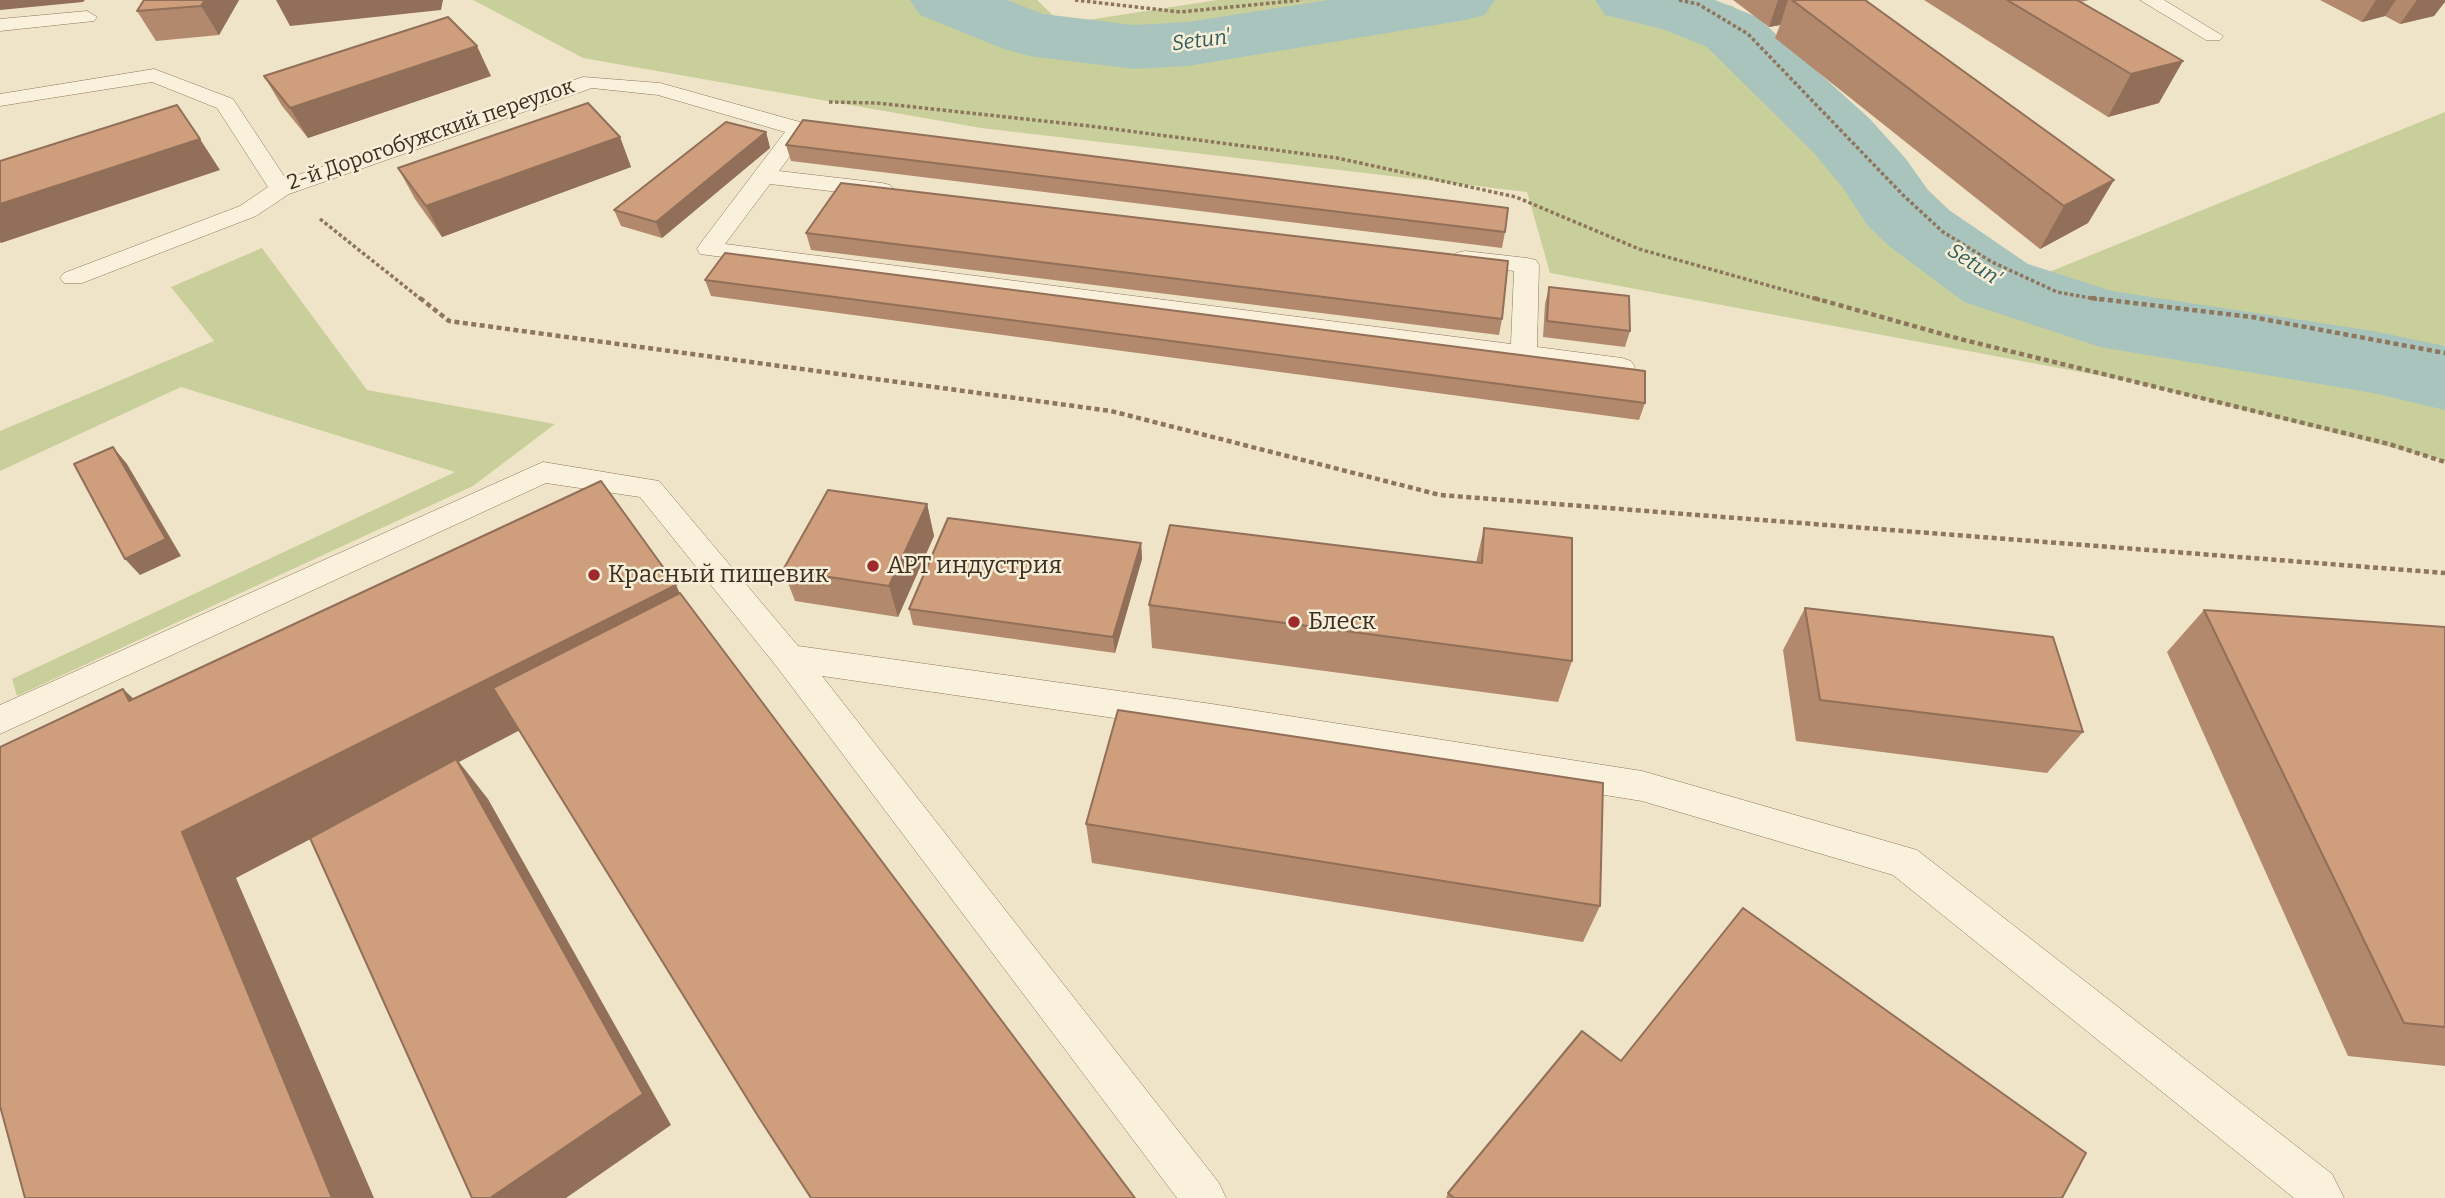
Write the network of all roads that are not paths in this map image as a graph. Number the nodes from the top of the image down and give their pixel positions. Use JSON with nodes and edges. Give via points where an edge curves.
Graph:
{"nodes":[{"id":1,"x":2150,"y":0,"type":"edge"},
{"id":2,"x":88,"y":17,"type":"dead end"},
{"id":3,"x":0,"y":25,"type":"edge"},
{"id":4,"x":2213,"y":36,"type":"dead end"},
{"id":5,"x":0,"y":100,"type":"edge"},
{"id":6,"x":765,"y":176,"type":"junction"},
{"id":7,"x":281,"y":189,"type":"junction"},
{"id":8,"x":904,"y":192,"type":"edge"},
{"id":9,"x":1444,"y":256,"type":"edge"},
{"id":10,"x":73,"y":278,"type":"dead end"},
{"id":11,"x":1524,"y":354,"type":"junction"},
{"id":12,"x":1622,"y":367,"type":"edge"},
{"id":13,"x":789,"y":658,"type":"junction"},
{"id":14,"x":0,"y":720,"type":"edge"},
{"id":15,"x":1204,"y":1198,"type":"edge"},
{"id":16,"x":2322,"y":1198,"type":"edge"}],
"edges":[{"from":1,"to":4,"type":"lane"},
{"from":2,"to":3,"type":"lane"},
{"from":5,"to":7,"type":"lane","name":"2-й Дорогобужский переулок","via":[[154,75],[225,104]]},
{"from":6,"to":7,"type":"lane","name":"2-й Дорогобужский переулок","via":[[799,129],[660,89],[590,81]]},
{"from":6,"to":8,"type":"lane"},
{"from":6,"to":11,"type":"lane","name":"2-й Дорогобужский переулок","via":[[709,249]]},
{"from":7,"to":10,"type":"lane","via":[[248,211]]},
{"from":9,"to":11,"type":"lane","via":[[1527,265]]},
{"from":11,"to":12,"type":"lane"},
{"from":13,"to":14,"type":"lane","via":[[649,488],[543,472]]},
{"from":13,"to":15,"type":"lane"},
{"from":13,"to":16,"type":"lane","via":[[1642,786],[1904,862],[2318,1189]]}]}
